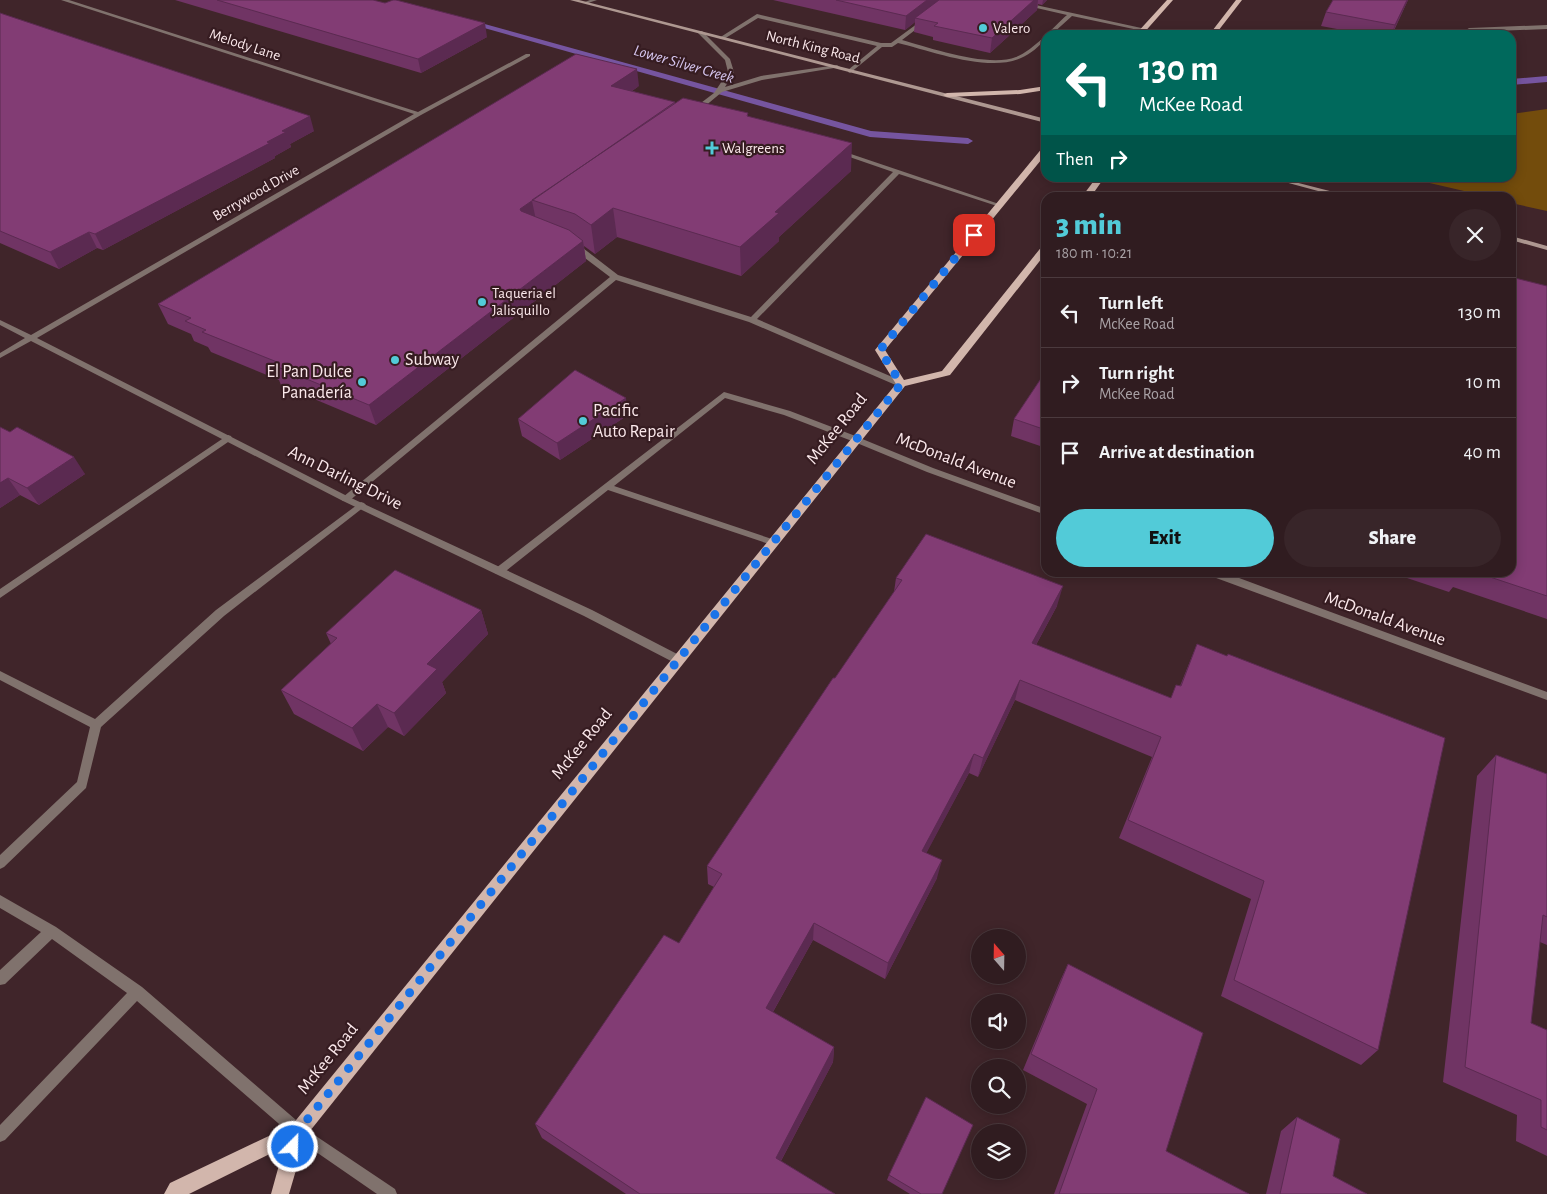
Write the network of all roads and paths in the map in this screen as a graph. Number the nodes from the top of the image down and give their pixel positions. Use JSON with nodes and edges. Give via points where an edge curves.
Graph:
{"nodes":[{"id":1,"x":64,"y":0,"type":"edge"},
{"id":2,"x":573,"y":0,"type":"edge"},
{"id":3,"x":594,"y":0,"type":"edge"},
{"id":4,"x":1005,"y":0,"type":"edge"},
{"id":5,"x":1170,"y":0,"type":"edge"},
{"id":6,"x":1239,"y":0,"type":"edge"},
{"id":7,"x":587,"y":4,"type":"junction"},
{"id":8,"x":1071,"y":14,"type":"junction"},
{"id":9,"x":928,"y":17,"type":"edge"},
{"id":10,"x":1547,"y":27,"type":"edge"},
{"id":11,"x":1052,"y":30,"type":"edge"},
{"id":12,"x":1133,"y":30,"type":"edge"},
{"id":13,"x":1143,"y":30,"type":"edge"},
{"id":14,"x":1216,"y":30,"type":"edge"},
{"id":15,"x":1469,"y":30,"type":"dead end"},
{"id":16,"x":700,"y":32,"type":"junction"},
{"id":17,"x":722,"y":38,"type":"junction"},
{"id":18,"x":1041,"y":40,"type":"edge"},
{"id":19,"x":898,"y":41,"type":"junction"},
{"id":20,"x":881,"y":45,"type":"junction"},
{"id":21,"x":528,"y":55,"type":"dead end"},
{"id":22,"x":837,"y":68,"type":"junction"},
{"id":23,"x":850,"y":71,"type":"junction"},
{"id":24,"x":1041,"y":89,"type":"edge"},
{"id":25,"x":722,"y":90,"type":"junction"},
{"id":26,"x":947,"y":95,"type":"junction"},
{"id":27,"x":703,"y":112,"type":"edge"},
{"id":28,"x":419,"y":114,"type":"junction"},
{"id":29,"x":1041,"y":119,"type":"edge"},
{"id":30,"x":833,"y":150,"type":"edge"},
{"id":31,"x":1041,"y":155,"type":"edge"},
{"id":32,"x":897,"y":172,"type":"junction"},
{"id":33,"x":1289,"y":182,"type":"edge"},
{"id":34,"x":1330,"y":192,"type":"edge"},
{"id":35,"x":999,"y":204,"type":"junction"},
{"id":36,"x":1516,"y":239,"type":"edge"},
{"id":37,"x":568,"y":243,"type":"edge"},
{"id":38,"x":1547,"y":248,"type":"edge"},
{"id":39,"x":1041,"y":253,"type":"edge"},
{"id":40,"x":615,"y":278,"type":"junction"},
{"id":41,"x":752,"y":320,"type":"junction"},
{"id":42,"x":0,"y":322,"type":"edge"},
{"id":43,"x":32,"y":338,"type":"junction"},
{"id":44,"x":0,"y":356,"type":"edge"},
{"id":45,"x":901,"y":384,"type":"junction"},
{"id":46,"x":228,"y":438,"type":"junction"},
{"id":47,"x":855,"y":439,"type":"junction"},
{"id":48,"x":608,"y":487,"type":"junction"},
{"id":49,"x":346,"y":498,"type":"junction"},
{"id":50,"x":361,"y":505,"type":"junction"},
{"id":51,"x":1041,"y":510,"type":"edge"},
{"id":52,"x":772,"y":542,"type":"junction"},
{"id":53,"x":499,"y":571,"type":"junction"},
{"id":54,"x":1225,"y":577,"type":"edge"},
{"id":55,"x":0,"y":594,"type":"edge"},
{"id":56,"x":678,"y":659,"type":"junction"},
{"id":57,"x":0,"y":675,"type":"edge"},
{"id":58,"x":1547,"y":696,"type":"edge"},
{"id":59,"x":96,"y":725,"type":"junction"},
{"id":60,"x":0,"y":863,"type":"edge"},
{"id":61,"x":0,"y":901,"type":"edge"},
{"id":62,"x":50,"y":931,"type":"junction"},
{"id":63,"x":0,"y":979,"type":"edge"},
{"id":64,"x":137,"y":992,"type":"junction"},
{"id":65,"x":298,"y":1131,"type":"junction"},
{"id":66,"x":0,"y":1134,"type":"edge"},
{"id":67,"x":173,"y":1194,"type":"edge"},
{"id":68,"x":280,"y":1194,"type":"edge"},
{"id":69,"x":390,"y":1194,"type":"edge"}],
"edges":[{"from":1,"to":28,"type":"street","name":"Melody Lane"},
{"from":2,"to":7,"type":"main road","name":"North King Road"},
{"from":3,"to":7,"type":"street"},
{"from":4,"to":8,"type":"street"},
{"from":5,"to":13,"type":"main road"},
{"from":6,"to":14,"type":"main road"},
{"from":7,"to":16,"type":"main road","name":"North King Road"},
{"from":8,"to":11,"type":"street"},
{"from":8,"to":12,"type":"street"},
{"from":9,"to":19,"type":"street"},
{"from":10,"to":15,"type":"street"},
{"from":16,"to":17,"type":"main road","name":"North King Road"},
{"from":16,"to":25,"type":"street","via":[[728,60],[731,72]]},
{"from":17,"to":20,"type":"street","via":[[757,16]]},
{"from":17,"to":22,"type":"main road","name":"North King Road"},
{"from":18,"to":19,"type":"street","via":[[1020,58],[990,63]]},
{"from":19,"to":20,"type":"street","via":[[892,45]]},
{"from":20,"to":23,"type":"street"},
{"from":21,"to":28,"type":"street","name":"Berrywood Drive"},
{"from":22,"to":23,"type":"main road","name":"North King Road"},
{"from":22,"to":25,"type":"street","via":[[761,78]]},
{"from":23,"to":26,"type":"main road","name":"North King Road"},
{"from":24,"to":26,"type":"main road"},
{"from":25,"to":27,"type":"street","via":[[692,113]]},
{"from":26,"to":29,"type":"main road","name":"North King Road"},
{"from":28,"to":43,"type":"street","name":"Berrywood Drive"},
{"from":30,"to":32,"type":"street"},
{"from":31,"to":35,"type":"main road"},
{"from":32,"to":35,"type":"street"},
{"from":32,"to":41,"type":"street"},
{"from":33,"to":34,"type":"main road"},
{"from":35,"to":45,"type":"main road","via":[[880,350]]},
{"from":36,"to":38,"type":"main road"},
{"from":37,"to":40,"type":"street"},
{"from":39,"to":45,"type":"main road","via":[[946,373]]},
{"from":40,"to":41,"type":"street"},
{"from":40,"to":49,"type":"street"},
{"from":41,"to":45,"type":"street"},
{"from":42,"to":43,"type":"street","name":"Ann Darling Drive"},
{"from":43,"to":44,"type":"street","name":"Berrywood Drive"},
{"from":43,"to":46,"type":"street","name":"Ann Darling Drive"},
{"from":45,"to":47,"type":"main road","name":"McKee Road"},
{"from":46,"to":49,"type":"street","name":"Ann Darling Drive"},
{"from":46,"to":55,"type":"street"},
{"from":47,"to":48,"type":"street","name":"McDonald Avenue","via":[[786,413],[724,395]]},
{"from":47,"to":51,"type":"street","name":"McDonald Avenue"},
{"from":47,"to":52,"type":"main road","name":"McKee Road"},
{"from":48,"to":52,"type":"street"},
{"from":48,"to":53,"type":"street"},
{"from":49,"to":50,"type":"street","name":"Ann Darling Drive"},
{"from":50,"to":53,"type":"street","name":"Ann Darling Drive"},
{"from":50,"to":59,"type":"street","via":[[220,614]]},
{"from":52,"to":56,"type":"main road","name":"McKee Road"},
{"from":53,"to":56,"type":"street","name":"Ann Darling Drive"},
{"from":54,"to":58,"type":"street","name":"McDonald Avenue"},
{"from":56,"to":65,"type":"main road","name":"McKee Road"},
{"from":57,"to":59,"type":"street"},
{"from":59,"to":60,"type":"street","via":[[82,784]]},
{"from":61,"to":62,"type":"street"},
{"from":62,"to":63,"type":"street"},
{"from":62,"to":64,"type":"street"},
{"from":64,"to":65,"type":"street"},
{"from":64,"to":66,"type":"street"},
{"from":65,"to":67,"type":"main road","name":"McKee Road"},
{"from":65,"to":68,"type":"main road","name":"McKee Road"},
{"from":65,"to":69,"type":"street"}]}
